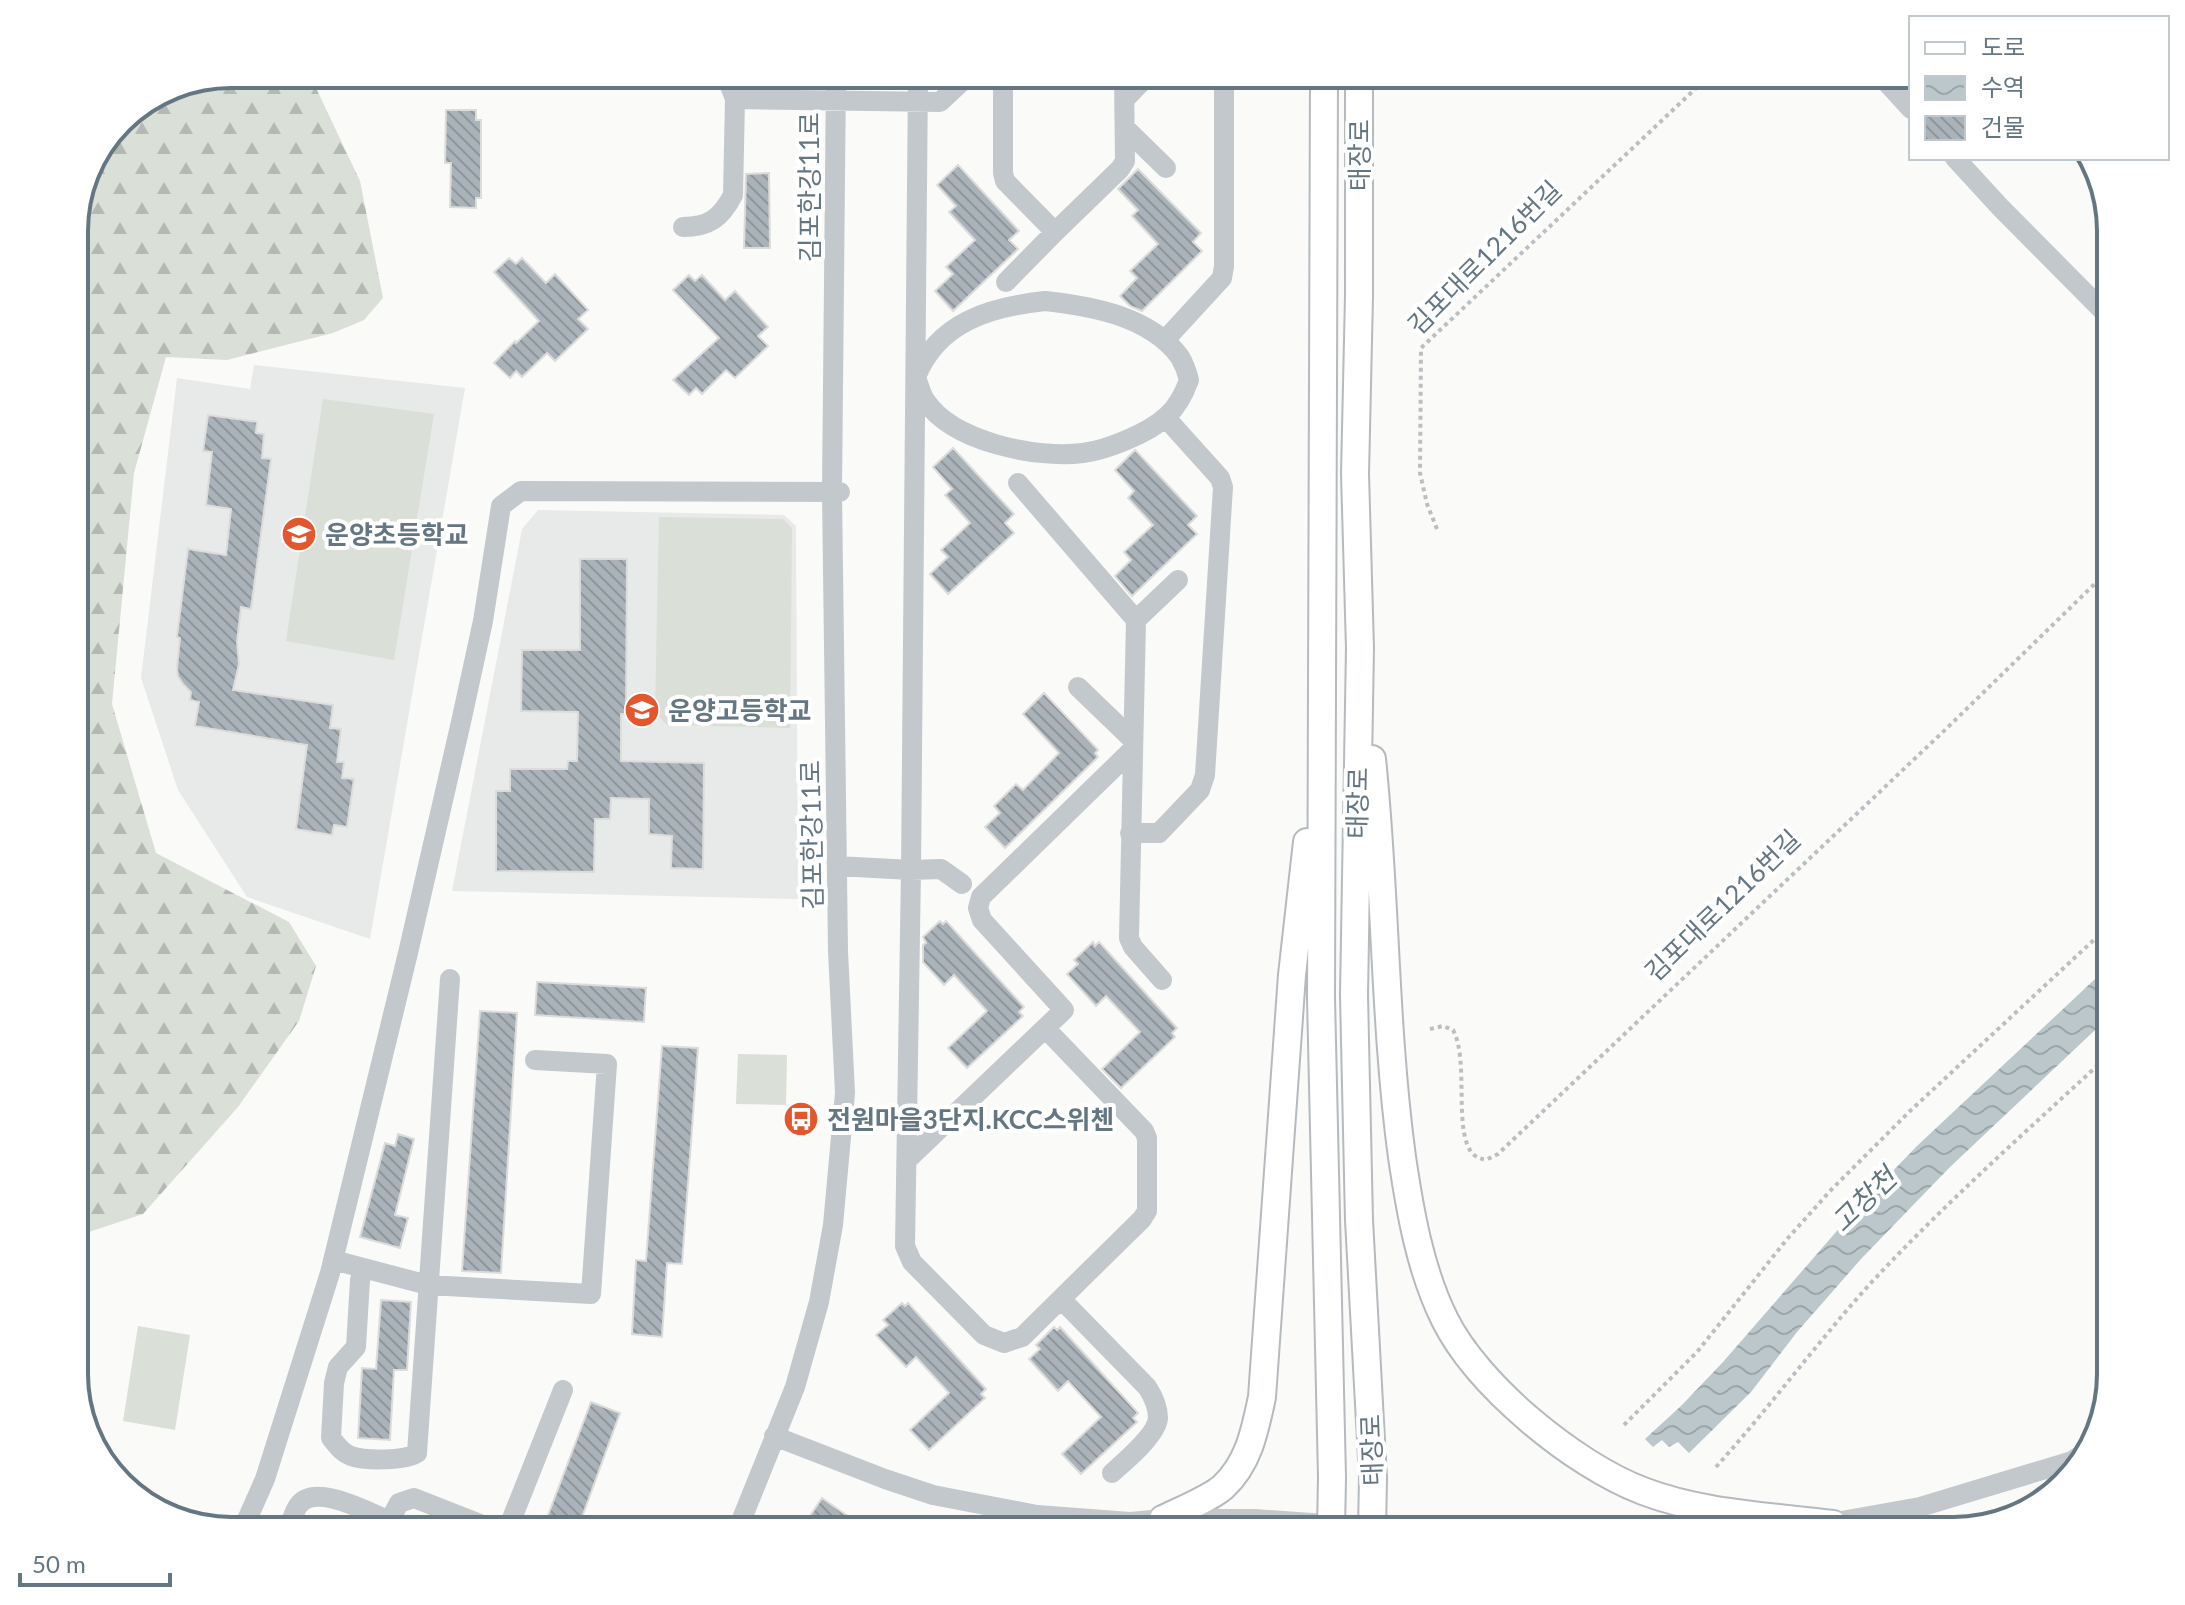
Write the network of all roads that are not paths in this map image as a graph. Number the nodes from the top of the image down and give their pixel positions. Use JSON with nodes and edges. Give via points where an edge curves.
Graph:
{"nodes":[{"id":1,"x":731,"y":88,"type":"edge"},
{"id":2,"x":838,"y":88,"type":"edge"},
{"id":3,"x":842,"y":88,"type":"edge"},
{"id":4,"x":918,"y":88,"type":"edge"},
{"id":5,"x":955,"y":88,"type":"edge"},
{"id":6,"x":1003,"y":88,"type":"edge"},
{"id":7,"x":1125,"y":88,"type":"edge"},
{"id":8,"x":1136,"y":88,"type":"edge"},
{"id":9,"x":1224,"y":88,"type":"edge"},
{"id":10,"x":1324,"y":88,"type":"edge"},
{"id":11,"x":1359,"y":88,"type":"edge"},
{"id":12,"x":1892,"y":88,"type":"edge"},
{"id":13,"x":735,"y":99,"type":"junction"},
{"id":14,"x":1125,"y":99,"type":"junction"},
{"id":15,"x":840,"y":100,"type":"junction"},
{"id":16,"x":918,"y":101,"type":"junction"},
{"id":17,"x":1909,"y":107,"type":"edge"},
{"id":18,"x":1125,"y":128,"type":"junction"},
{"id":19,"x":1957,"y":160,"type":"edge"},
{"id":20,"x":1166,"y":168,"type":"dead end"},
{"id":21,"x":683,"y":227,"type":"dead end"},
{"id":22,"x":1055,"y":232,"type":"junction"},
{"id":23,"x":1006,"y":282,"type":"dead end"},
{"id":24,"x":2097,"y":305,"type":"edge"},
{"id":25,"x":1165,"y":340,"type":"junction"},
{"id":26,"x":916,"y":377,"type":"junction"},
{"id":27,"x":1166,"y":418,"type":"junction"},
{"id":28,"x":1018,"y":483,"type":"dead end"},
{"id":29,"x":836,"y":492,"type":"junction"},
{"id":30,"x":1178,"y":580,"type":"dead end"},
{"id":31,"x":1136,"y":620,"type":"junction"},
{"id":32,"x":1360,"y":648,"type":"junction"},
{"id":33,"x":1078,"y":687,"type":"dead end"},
{"id":34,"x":1323,"y":704,"type":"junction"},
{"id":35,"x":1132,"y":745,"type":"junction"},
{"id":36,"x":1130,"y":833,"type":"junction"},
{"id":37,"x":841,"y":866,"type":"junction"},
{"id":38,"x":911,"y":870,"type":"junction"},
{"id":39,"x":962,"y":884,"type":"dead end"},
{"id":40,"x":450,"y":979,"type":"dead end"},
{"id":41,"x":1162,"y":980,"type":"dead end"},
{"id":42,"x":1045,"y":1028,"type":"junction"},
{"id":43,"x":535,"y":1060,"type":"dead end"},
{"id":44,"x":907,"y":1160,"type":"junction"},
{"id":45,"x":333,"y":1260,"type":"junction"},
{"id":46,"x":364,"y":1268,"type":"junction"},
{"id":47,"x":428,"y":1285,"type":"junction"},
{"id":48,"x":1061,"y":1299,"type":"junction"},
{"id":49,"x":563,"y":1390,"type":"dead end"},
{"id":50,"x":778,"y":1437,"type":"junction"},
{"id":51,"x":2066,"y":1463,"type":"edge"},
{"id":52,"x":1112,"y":1473,"type":"dead end"},
{"id":53,"x":248,"y":1517,"type":"edge"},
{"id":54,"x":293,"y":1517,"type":"edge"},
{"id":55,"x":367,"y":1517,"type":"edge"},
{"id":56,"x":391,"y":1517,"type":"edge"},
{"id":57,"x":462,"y":1517,"type":"edge"},
{"id":58,"x":513,"y":1517,"type":"edge"},
{"id":59,"x":743,"y":1517,"type":"edge"},
{"id":60,"x":752,"y":1517,"type":"edge"},
{"id":61,"x":1057,"y":1517,"type":"edge"},
{"id":62,"x":1167,"y":1517,"type":"edge"},
{"id":63,"x":1331,"y":1517,"type":"edge"},
{"id":64,"x":1375,"y":1517,"type":"edge"},
{"id":65,"x":1774,"y":1517,"type":"edge"},
{"id":66,"x":1869,"y":1517,"type":"edge"}],
"edges":[{"from":1,"to":13,"type":"street"},
{"from":2,"to":15,"type":"street","name":"김포한강11로"},
{"from":3,"to":15,"type":"street","name":"김포한강11로"},
{"from":4,"to":16,"type":"street"},
{"from":5,"to":16,"type":"street","via":[[940,102]]},
{"from":6,"to":22,"type":"street","via":[[1005,181]]},
{"from":7,"to":14,"type":"street"},
{"from":8,"to":14,"type":"street"},
{"from":9,"to":25,"type":"street","via":[[1222,278]]},
{"from":10,"to":34,"type":"main road","name":"태장로"},
{"from":11,"to":32,"type":"main road","name":"태장로","via":[[1355,474]]},
{"from":12,"to":17,"type":"street"},
{"from":13,"to":15,"type":"street"},
{"from":13,"to":21,"type":"street","via":[[733,195],[714,220]]},
{"from":14,"to":18,"type":"street"},
{"from":15,"to":16,"type":"street"},
{"from":15,"to":29,"type":"street","name":"김포한강11로"},
{"from":16,"to":26,"type":"street"},
{"from":18,"to":20,"type":"street"},
{"from":18,"to":22,"type":"street","via":[[1120,169]]},
{"from":19,"to":24,"type":"street"},
{"from":22,"to":23,"type":"street"},
{"from":25,"to":26,"type":"street","via":[[1105,311],[1045,301],[1014,304],[962,324],[940,339]]},
{"from":25,"to":27,"type":"street","via":[[1182,359],[1189,380]]},
{"from":26,"to":27,"type":"street","via":[[936,413],[969,435],[1004,448],[1084,453],[1118,443]]},
{"from":26,"to":38,"type":"street"},
{"from":27,"to":36,"type":"street","via":[[1223,487],[1205,775],[1200,790],[1159,833]]},
{"from":28,"to":31,"type":"street"},
{"from":29,"to":37,"type":"street","name":"김포한강11로"},
{"from":29,"to":45,"type":"street","via":[[521,491],[501,506],[457,738]]},
{"from":30,"to":31,"type":"street"},
{"from":31,"to":35,"type":"street"},
{"from":32,"to":64,"type":"main road","name":"태장로","bridge":true,"via":[[1354,995]]},
{"from":32,"to":65,"type":"main road","via":[[1378,816],[1394,1097],[1425,1271],[1445,1320],[1488,1379],[1590,1466],[1643,1491],[1706,1509]]},
{"from":33,"to":35,"type":"street"},
{"from":34,"to":62,"type":"main road","via":[[1292,975],[1262,1397],[1240,1468],[1221,1489]]},
{"from":34,"to":63,"type":"main road","name":"태장로","bridge":true,"via":[[1321,998]]},
{"from":35,"to":36,"type":"street"},
{"from":35,"to":42,"type":"street","via":[[981,897],[982,920],[1064,1010]]},
{"from":36,"to":41,"type":"street","via":[[1129,938]]},
{"from":37,"to":38,"type":"street"},
{"from":37,"to":50,"type":"street","name":"김포한강11로","via":[[852,1093],[841,1229],[801,1392]]},
{"from":38,"to":39,"type":"street","via":[[941,869]]},
{"from":38,"to":44,"type":"street"},
{"from":40,"to":47,"type":"street"},
{"from":42,"to":44,"type":"street"},
{"from":42,"to":48,"type":"street","via":[[1147,1138],[1147,1211]]},
{"from":43,"to":47,"type":"street","via":[[607,1064],[591,1294]]},
{"from":44,"to":48,"type":"street","via":[[908,1255],[984,1335],[1004,1343],[1022,1337]]},
{"from":45,"to":46,"type":"street"},
{"from":45,"to":53,"type":"street","via":[[265,1479]]},
{"from":46,"to":47,"type":"street"},
{"from":46,"to":47,"type":"street","via":[[356,1347],[338,1367],[334,1383],[331,1438],[351,1457],[398,1460],[417,1453]]},
{"from":48,"to":52,"type":"street","via":[[1155,1401],[1154,1431]]},
{"from":49,"to":58,"type":"street"},
{"from":50,"to":59,"type":"street","name":"김포한강11로"},
{"from":50,"to":60,"type":"street","name":"김포한강11로"},
{"from":50,"to":61,"type":"street","via":[[933,1495]]},
{"from":51,"to":66,"type":"street"},
{"from":54,"to":55,"type":"street","via":[[310,1496],[324,1496]]},
{"from":56,"to":57,"type":"street","via":[[399,1503],[414,1498]]}]}
